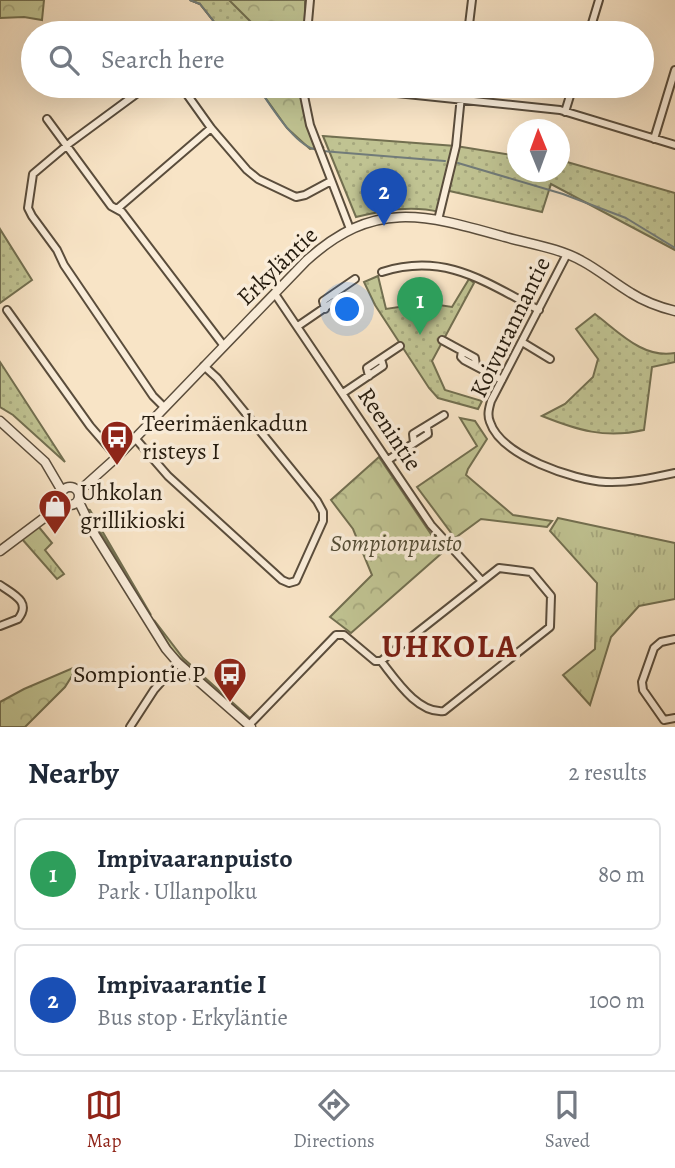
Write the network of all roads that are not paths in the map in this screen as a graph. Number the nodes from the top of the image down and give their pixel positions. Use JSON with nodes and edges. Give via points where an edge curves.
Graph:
{"nodes":[{"id":1,"x":310,"y":0,"type":"edge"},
{"id":2,"x":472,"y":0,"type":"edge"},
{"id":3,"x":599,"y":0,"type":"edge"},
{"id":4,"x":308,"y":21,"type":"edge"},
{"id":5,"x":469,"y":21,"type":"edge"},
{"id":6,"x":593,"y":21,"type":"edge"},
{"id":7,"x":675,"y":71,"type":"edge"},
{"id":8,"x":131,"y":98,"type":"edge"},
{"id":9,"x":190,"y":98,"type":"edge"},
{"id":10,"x":304,"y":98,"type":"edge"},
{"id":11,"x":435,"y":98,"type":"edge"},
{"id":12,"x":461,"y":98,"type":"edge"},
{"id":13,"x":569,"y":98,"type":"edge"},
{"id":14,"x":461,"y":101,"type":"junction"},
{"id":15,"x":565,"y":112,"type":"junction"},
{"id":16,"x":47,"y":119,"type":"dead end"},
{"id":17,"x":211,"y":128,"type":"junction"},
{"id":18,"x":654,"y":139,"type":"junction"},
{"id":19,"x":675,"y":145,"type":"edge"},
{"id":20,"x":67,"y":146,"type":"junction"},
{"id":21,"x":331,"y":181,"type":"junction"},
{"id":22,"x":117,"y":209,"type":"junction"},
{"id":23,"x":438,"y":219,"type":"junction"},
{"id":24,"x":350,"y":229,"type":"junction"},
{"id":25,"x":567,"y":254,"type":"junction"},
{"id":26,"x":382,"y":272,"type":"dead end"},
{"id":27,"x":355,"y":279,"type":"dead end"},
{"id":28,"x":275,"y":294,"type":"junction"},
{"id":29,"x":7,"y":310,"type":"dead end"},
{"id":30,"x":539,"y":310,"type":"junction"},
{"id":31,"x":675,"y":311,"type":"edge"},
{"id":32,"x":298,"y":327,"type":"junction"},
{"id":33,"x":442,"y":340,"type":"dead end"},
{"id":34,"x":522,"y":342,"type":"junction"},
{"id":35,"x":223,"y":346,"type":"junction"},
{"id":36,"x":400,"y":346,"type":"dead end"},
{"id":37,"x":550,"y":359,"type":"dead end"},
{"id":38,"x":205,"y":366,"type":"junction"},
{"id":39,"x":502,"y":380,"type":"junction"},
{"id":40,"x":343,"y":393,"type":"junction"},
{"id":41,"x":164,"y":407,"type":"junction"},
{"id":42,"x":444,"y":415,"type":"dead end"},
{"id":43,"x":0,"y":421,"type":"edge"},
{"id":44,"x":135,"y":438,"type":"junction"},
{"id":45,"x":117,"y":457,"type":"junction"},
{"id":46,"x":388,"y":460,"type":"junction"},
{"id":47,"x":675,"y":473,"type":"edge"},
{"id":48,"x":66,"y":489,"type":"junction"},
{"id":49,"x":73,"y":500,"type":"junction"},
{"id":50,"x":0,"y":551,"type":"edge"},
{"id":51,"x":481,"y":580,"type":"junction"},
{"id":52,"x":0,"y":585,"type":"edge"},
{"id":53,"x":0,"y":626,"type":"edge"},
{"id":54,"x":675,"y":639,"type":"edge"},
{"id":55,"x":382,"y":661,"type":"junction"},
{"id":56,"x":178,"y":663,"type":"junction"},
{"id":57,"x":675,"y":718,"type":"edge"},
{"id":58,"x":664,"y":720,"type":"junction"},
{"id":59,"x":250,"y":726,"type":"edge"},
{"id":60,"x":130,"y":727,"type":"edge"},
{"id":61,"x":660,"y":727,"type":"edge"}],
"edges":[{"from":1,"to":4,"type":"street"},
{"from":2,"to":5,"type":"street"},
{"from":3,"to":6,"type":"street"},
{"from":7,"to":18,"type":"street"},
{"from":8,"to":20,"type":"street"},
{"from":9,"to":17,"type":"street"},
{"from":10,"to":21,"type":"street"},
{"from":11,"to":14,"type":"street"},
{"from":12,"to":14,"type":"street"},
{"from":13,"to":15,"type":"street"},
{"from":14,"to":15,"type":"street"},
{"from":14,"to":23,"type":"street","via":[[456,146]]},
{"from":15,"to":18,"type":"street"},
{"from":16,"to":20,"type":"street"},
{"from":17,"to":21,"type":"street","via":[[247,170],[290,196],[305,195]]},
{"from":17,"to":22,"type":"street"},
{"from":18,"to":19,"type":"street"},
{"from":20,"to":22,"type":"street"},
{"from":20,"to":41,"type":"street","via":[[36,169],[28,208]]},
{"from":21,"to":24,"type":"street"},
{"from":22,"to":35,"type":"street"},
{"from":23,"to":24,"type":"street","name":"Erkyläntie","via":[[399,216]]},
{"from":23,"to":25,"type":"street","name":"Erkyläntie"},
{"from":24,"to":28,"type":"street","name":"Erkyläntie","via":[[322,247]]},
{"from":25,"to":30,"type":"street","name":"Koivurannantie"},
{"from":25,"to":31,"type":"street","name":"Erkyläntie","via":[[642,300]]},
{"from":26,"to":30,"type":"street","via":[[417,264],[451,268]]},
{"from":27,"to":32,"type":"street","via":[[323,301],[325,309]]},
{"from":28,"to":32,"type":"street","name":"Reenintie"},
{"from":28,"to":35,"type":"street","name":"Erkyläntie"},
{"from":29,"to":45,"type":"street"},
{"from":30,"to":34,"type":"street","name":"Koivurannantie"},
{"from":32,"to":40,"type":"street","name":"Reenintie"},
{"from":33,"to":39,"type":"street","via":[[462,351],[464,360]]},
{"from":34,"to":37,"type":"street"},
{"from":34,"to":39,"type":"street","name":"Koivurannantie"},
{"from":35,"to":38,"type":"street","name":"Erkyläntie"},
{"from":36,"to":40,"type":"street"},
{"from":38,"to":41,"type":"street","name":"Erkyläntie"},
{"from":38,"to":44,"type":"street","via":[[323,512],[300,577],[292,583],[282,580],[168,476]]},
{"from":39,"to":47,"type":"street","name":"Koivurannantie","via":[[491,401],[490,424],[531,459],[568,475],[607,482]]},
{"from":40,"to":46,"type":"street","name":"Reenintie"},
{"from":41,"to":44,"type":"street","name":"Erkyläntie"},
{"from":42,"to":46,"type":"street","via":[[413,434],[414,443]]},
{"from":43,"to":48,"type":"street"},
{"from":44,"to":45,"type":"street","name":"Erkyläntie"},
{"from":45,"to":49,"type":"street","name":"Erkyläntie"},
{"from":46,"to":51,"type":"street","name":"Reenintie","via":[[431,525]]},
{"from":48,"to":49,"type":"street"},
{"from":48,"to":49,"type":"street","via":[[61,496]]},
{"from":49,"to":50,"type":"street","name":"Erkyläntie"},
{"from":49,"to":56,"type":"street"},
{"from":51,"to":55,"type":"street"},
{"from":51,"to":55,"type":"street","via":[[499,568],[531,572],[552,600],[551,624],[442,712],[428,710]]},
{"from":52,"to":53,"type":"street","via":[[18,596],[24,607],[18,619]]},
{"from":54,"to":58,"type":"street","via":[[654,648],[642,682]]},
{"from":55,"to":59,"type":"street","via":[[375,661],[344,635],[332,636]]},
{"from":56,"to":59,"type":"street"},
{"from":56,"to":60,"type":"street"},
{"from":57,"to":58,"type":"street"},
{"from":58,"to":61,"type":"street"}]}
